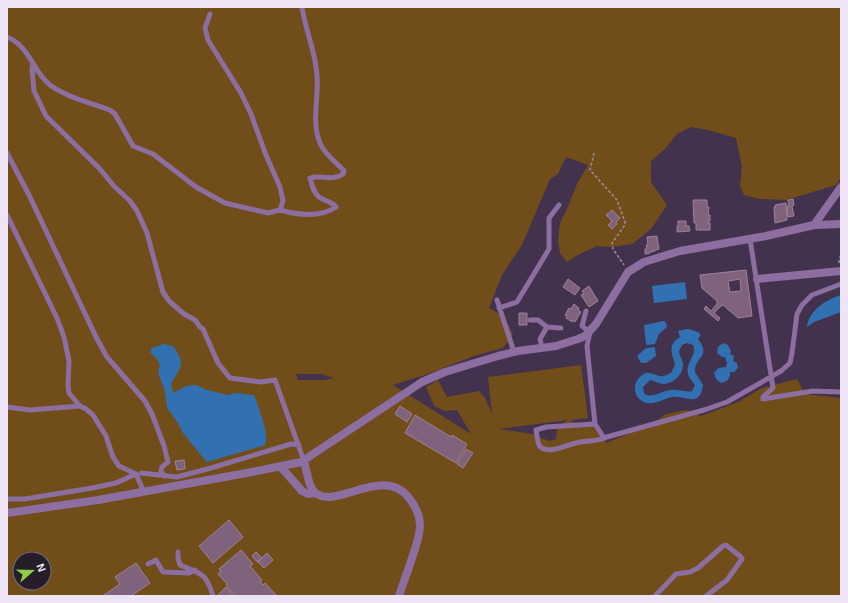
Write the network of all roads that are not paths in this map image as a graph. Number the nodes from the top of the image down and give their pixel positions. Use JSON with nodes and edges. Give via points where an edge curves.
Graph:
{"nodes":[{"id":1,"x":302,"y":7,"type":"edge"},
{"id":2,"x":210,"y":14,"type":"dead end"},
{"id":3,"x":7,"y":37,"type":"edge"},
{"id":4,"x":33,"y":64,"type":"junction"},
{"id":5,"x":7,"y":153,"type":"edge"},
{"id":6,"x":841,"y":187,"type":"edge"},
{"id":7,"x":560,"y":205,"type":"dead end"},
{"id":8,"x":280,"y":210,"type":"junction"},
{"id":9,"x":7,"y":215,"type":"edge"},
{"id":10,"x":841,"y":224,"type":"edge"},
{"id":11,"x":814,"y":225,"type":"junction"},
{"id":12,"x":750,"y":239,"type":"junction"},
{"id":13,"x":841,"y":271,"type":"edge"},
{"id":14,"x":757,"y":279,"type":"junction"},
{"id":15,"x":841,"y":284,"type":"edge"},
{"id":16,"x":497,"y":300,"type":"dead end"},
{"id":17,"x":499,"y":308,"type":"junction"},
{"id":18,"x":586,"y":310,"type":"dead end"},
{"id":19,"x":530,"y":320,"type":"dead end"},
{"id":20,"x":548,"y":327,"type":"junction"},
{"id":21,"x":561,"y":328,"type":"dead end"},
{"id":22,"x":590,"y":332,"type":"junction"},
{"id":23,"x":542,"y":348,"type":"junction"},
{"id":24,"x":514,"y":352,"type":"junction"},
{"id":25,"x":772,"y":376,"type":"junction"},
{"id":26,"x":841,"y":392,"type":"edge"},
{"id":27,"x":80,"y":406,"type":"junction"},
{"id":28,"x":7,"y":407,"type":"edge"},
{"id":29,"x":595,"y":424,"type":"junction"},
{"id":30,"x":604,"y":438,"type":"junction"},
{"id":31,"x":299,"y":444,"type":"junction"},
{"id":32,"x":304,"y":461,"type":"junction"},
{"id":33,"x":280,"y":466,"type":"junction"},
{"id":34,"x":138,"y":474,"type":"junction"},
{"id":35,"x":164,"y":476,"type":"junction"},
{"id":36,"x":144,"y":492,"type":"junction"},
{"id":37,"x":315,"y":493,"type":"junction"},
{"id":38,"x":7,"y":499,"type":"edge"},
{"id":39,"x":7,"y":513,"type":"edge"},
{"id":40,"x":178,"y":552,"type":"dead end"},
{"id":41,"x":148,"y":564,"type":"dead end"},
{"id":42,"x":195,"y":570,"type":"junction"},
{"id":43,"x":213,"y":596,"type":"edge"},
{"id":44,"x":399,"y":596,"type":"edge"},
{"id":45,"x":655,"y":596,"type":"edge"},
{"id":46,"x":706,"y":596,"type":"edge"}],
"edges":[{"from":1,"to":8,"type":"lane","via":[[318,76],[315,120],[317,134],[322,148],[344,171],[335,178],[310,178],[313,190],[320,198],[335,204],[336,207],[333,209],[310,215]]},
{"from":2,"to":8,"type":"lane","via":[[205,28],[208,40],[251,114],[280,187],[283,201]]},
{"from":3,"to":4,"type":"lane","via":[[20,44]]},
{"from":4,"to":8,"type":"lane","via":[[49,84],[60,91],[110,110],[115,114],[133,146],[153,154],[196,187],[225,203],[268,213]]},
{"from":4,"to":31,"type":"lane","via":[[34,90],[46,116],[130,200],[137,211],[147,233],[163,292],[169,301],[203,329],[218,363],[230,378],[261,382],[275,380]]},
{"from":5,"to":35,"type":"lane","via":[[107,357],[145,400],[152,414],[168,462],[162,467]]},
{"from":6,"to":11,"type":"street"},
{"from":7,"to":17,"type":"lane","via":[[549,218],[548,249],[517,302]]},
{"from":9,"to":27,"type":"lane","via":[[57,318],[69,361],[69,393]]},
{"from":10,"to":11,"type":"street"},
{"from":11,"to":12,"type":"street"},
{"from":12,"to":14,"type":"lane"},
{"from":12,"to":22,"type":"street","via":[[680,251],[652,258],[636,266],[628,272]]},
{"from":13,"to":14,"type":"street"},
{"from":14,"to":25,"type":"lane"},
{"from":15,"to":25,"type":"lane","via":[[812,295],[802,305],[797,314],[790,363]]},
{"from":16,"to":17,"type":"lane"},
{"from":17,"to":24,"type":"lane"},
{"from":18,"to":22,"type":"lane","via":[[582,326]]},
{"from":19,"to":20,"type":"lane","via":[[538,320]]},
{"from":20,"to":21,"type":"lane"},
{"from":20,"to":23,"type":"lane","via":[[540,339]]},
{"from":22,"to":23,"type":"street","via":[[573,341]]},
{"from":22,"to":29,"type":"lane","via":[[587,346]]},
{"from":23,"to":24,"type":"street"},
{"from":24,"to":32,"type":"street","via":[[445,372],[422,382]]},
{"from":25,"to":26,"type":"lane","via":[[773,388],[763,399],[813,391]]},
{"from":25,"to":30,"type":"lane","via":[[727,402]]},
{"from":27,"to":28,"type":"lane","via":[[30,410]]},
{"from":27,"to":34,"type":"lane","via":[[93,415],[101,427],[119,466]]},
{"from":29,"to":30,"type":"lane"},
{"from":29,"to":30,"type":"lane","via":[[536,430],[538,445],[547,450],[557,449],[580,442],[600,441]]},
{"from":31,"to":32,"type":"lane"},
{"from":31,"to":35,"type":"lane","via":[[272,449],[191,474]]},
{"from":32,"to":33,"type":"street"},
{"from":32,"to":37,"type":"street","via":[[310,485]]},
{"from":33,"to":36,"type":"street"},
{"from":33,"to":37,"type":"street","via":[[302,491],[308,494]]},
{"from":34,"to":35,"type":"lane"},
{"from":34,"to":36,"type":"lane"},
{"from":34,"to":38,"type":"lane","via":[[116,483],[92,488],[25,499]]},
{"from":36,"to":39,"type":"street"},
{"from":37,"to":44,"type":"street","via":[[322,497],[333,496],[386,485],[408,495],[415,504],[420,535]]},
{"from":40,"to":42,"type":"lane","via":[[180,565]]},
{"from":41,"to":42,"type":"lane","via":[[156,560],[163,572],[189,573]]},
{"from":42,"to":43,"type":"lane","via":[[203,575]]},
{"from":45,"to":46,"type":"lane","via":[[676,574],[698,568],[726,545],[742,559],[726,580]]}]}
